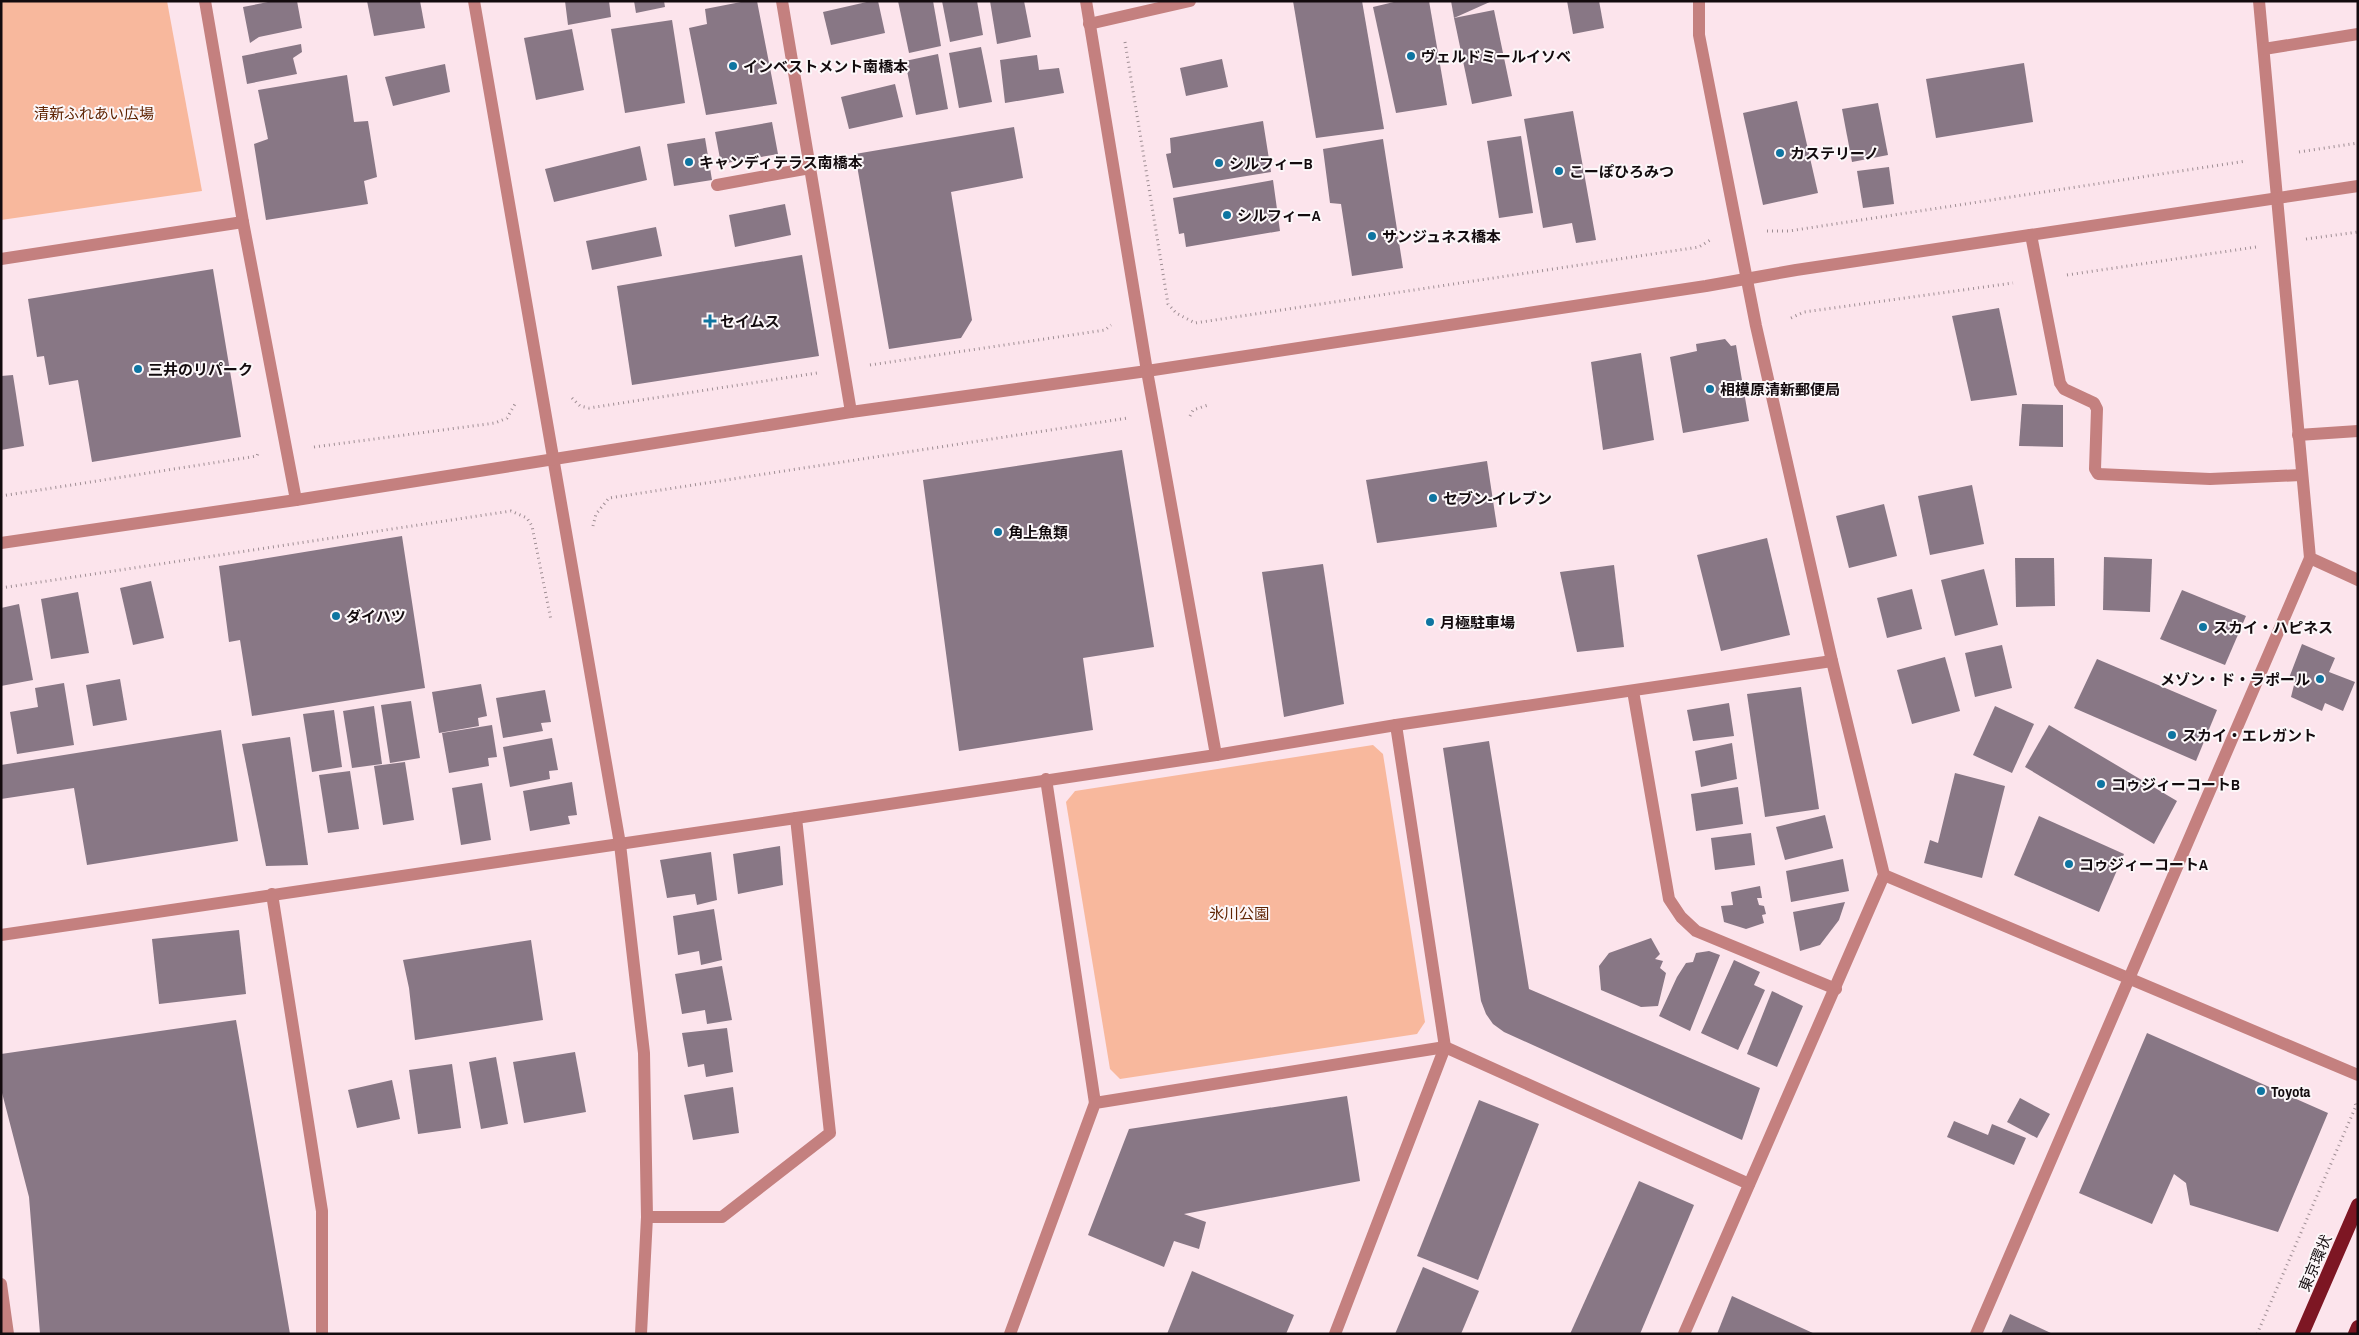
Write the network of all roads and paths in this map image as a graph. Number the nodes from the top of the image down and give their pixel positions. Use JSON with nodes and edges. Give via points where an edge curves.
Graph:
{"nodes":[{"id":1,"x":205,"y":1,"type":"edge"},
{"id":2,"x":474,"y":1,"type":"edge"},
{"id":3,"x":782,"y":1,"type":"edge"},
{"id":4,"x":1086,"y":1,"type":"edge"},
{"id":5,"x":1190,"y":1,"type":"edge"},
{"id":6,"x":1699,"y":1,"type":"edge"},
{"id":7,"x":2259,"y":1,"type":"edge"},
{"id":8,"x":1121,"y":17,"type":"junction"},
{"id":9,"x":1090,"y":24,"type":"junction"},
{"id":10,"x":2358,"y":34,"type":"edge"},
{"id":11,"x":2264,"y":49,"type":"junction"},
{"id":12,"x":2358,"y":143,"type":"edge"},
{"id":13,"x":2273,"y":156,"type":"junction"},
{"id":14,"x":810,"y":168,"type":"junction"},
{"id":15,"x":717,"y":185,"type":"dead end"},
{"id":16,"x":2358,"y":186,"type":"edge"},
{"id":17,"x":2276,"y":198,"type":"junction"},
{"id":18,"x":243,"y":222,"type":"junction"},
{"id":19,"x":1767,"y":231,"type":"dead end"},
{"id":20,"x":2358,"y":232,"type":"edge"},
{"id":21,"x":2031,"y":235,"type":"junction"},
{"id":22,"x":2280,"y":243,"type":"junction"},
{"id":23,"x":1699,"y":247,"type":"dead end"},
{"id":24,"x":1,"y":259,"type":"edge"},
{"id":25,"x":1747,"y":278,"type":"junction"},
{"id":26,"x":2038,"y":280,"type":"junction"},
{"id":27,"x":1791,"y":318,"type":"dead end"},
{"id":28,"x":1147,"y":371,"type":"junction"},
{"id":29,"x":569,"y":394,"type":"dead end"},
{"id":30,"x":515,"y":404,"type":"dead end"},
{"id":31,"x":1208,"y":405,"type":"dead end"},
{"id":32,"x":589,"y":408,"type":"dead end"},
{"id":33,"x":851,"y":412,"type":"junction"},
{"id":34,"x":1190,"y":416,"type":"dead end"},
{"id":35,"x":1130,"y":420,"type":"dead end"},
{"id":36,"x":2358,"y":431,"type":"edge"},
{"id":37,"x":2298,"y":435,"type":"junction"},
{"id":38,"x":309,"y":448,"type":"dead end"},
{"id":39,"x":257,"y":456,"type":"dead end"},
{"id":40,"x":552,"y":459,"type":"junction"},
{"id":41,"x":2301,"y":475,"type":"junction"},
{"id":42,"x":1,"y":496,"type":"edge"},
{"id":43,"x":296,"y":500,"type":"junction"},
{"id":44,"x":596,"y":514,"type":"dead end"},
{"id":45,"x":532,"y":526,"type":"dead end"},
{"id":46,"x":1,"y":543,"type":"edge"},
{"id":47,"x":2310,"y":558,"type":"junction"},
{"id":48,"x":2358,"y":580,"type":"edge"},
{"id":49,"x":1,"y":588,"type":"edge"},
{"id":50,"x":1832,"y":661,"type":"junction"},
{"id":51,"x":1633,"y":691,"type":"junction"},
{"id":52,"x":1396,"y":724,"type":"junction"},
{"id":53,"x":1216,"y":755,"type":"junction"},
{"id":54,"x":1046,"y":779,"type":"junction"},
{"id":55,"x":796,"y":818,"type":"junction"},
{"id":56,"x":620,"y":844,"type":"junction"},
{"id":57,"x":1884,"y":875,"type":"junction"},
{"id":58,"x":272,"y":894,"type":"junction"},
{"id":59,"x":1,"y":935,"type":"edge"},
{"id":60,"x":2128,"y":978,"type":"junction"},
{"id":61,"x":1836,"y":989,"type":"junction"},
{"id":62,"x":1445,"y":1047,"type":"junction"},
{"id":63,"x":2358,"y":1074,"type":"edge"},
{"id":64,"x":1095,"y":1103,"type":"junction"},
{"id":65,"x":2356,"y":1106,"type":"dead end"},
{"id":66,"x":1749,"y":1184,"type":"junction"},
{"id":67,"x":2358,"y":1204,"type":"edge"},
{"id":68,"x":647,"y":1217,"type":"junction"},
{"id":69,"x":1,"y":1284,"type":"edge"},
{"id":70,"x":2358,"y":1327,"type":"edge"},
{"id":71,"x":8,"y":1334,"type":"edge"},
{"id":72,"x":322,"y":1334,"type":"edge"},
{"id":73,"x":641,"y":1334,"type":"edge"},
{"id":74,"x":1010,"y":1334,"type":"edge"},
{"id":75,"x":1336,"y":1334,"type":"edge"},
{"id":76,"x":1684,"y":1334,"type":"edge"},
{"id":77,"x":1976,"y":1334,"type":"edge"},
{"id":78,"x":2257,"y":1334,"type":"edge"},
{"id":79,"x":2302,"y":1334,"type":"edge"},
{"id":80,"x":2355,"y":1334,"type":"edge"}],
"edges":[{"from":1,"to":18,"type":"street"},
{"from":2,"to":40,"type":"street"},
{"from":3,"to":14,"type":"street"},
{"from":4,"to":9,"type":"street"},
{"from":5,"to":8,"type":"street"},
{"from":6,"to":25,"type":"street","via":[[1699,35]]},
{"from":7,"to":11,"type":"street"},
{"from":8,"to":9,"type":"street"},
{"from":8,"to":23,"type":"path","via":[[1168,304],[1176,313],[1194,323]]},
{"from":9,"to":28,"type":"street"},
{"from":10,"to":11,"type":"street"},
{"from":11,"to":13,"type":"street"},
{"from":12,"to":13,"type":"path"},
{"from":13,"to":17,"type":"street"},
{"from":13,"to":19,"type":"path","via":[[1789,231]]},
{"from":14,"to":15,"type":"street"},
{"from":14,"to":33,"type":"street"},
{"from":16,"to":17,"type":"street"},
{"from":17,"to":21,"type":"street"},
{"from":17,"to":22,"type":"street"},
{"from":18,"to":24,"type":"street"},
{"from":18,"to":43,"type":"street"},
{"from":20,"to":22,"type":"path"},
{"from":21,"to":25,"type":"street"},
{"from":21,"to":26,"type":"street"},
{"from":22,"to":26,"type":"path"},
{"from":22,"to":37,"type":"street"},
{"from":25,"to":28,"type":"street"},
{"from":25,"to":50,"type":"street"},
{"from":26,"to":27,"type":"path","via":[[1804,312]]},
{"from":26,"to":41,"type":"street","via":[[2060,384],[2064,389],[2094,402],[2097,409],[2095,469],[2098,474],[2210,479]]},
{"from":28,"to":33,"type":"street"},
{"from":28,"to":53,"type":"street"},
{"from":29,"to":32,"type":"path","via":[[580,406]]},
{"from":30,"to":38,"type":"path","via":[[507,418],[494,423]]},
{"from":31,"to":34,"type":"path","via":[[1193,410]]},
{"from":33,"to":40,"type":"street"},
{"from":35,"to":44,"type":"path","via":[[1126,417],[609,498]]},
{"from":36,"to":37,"type":"street"},
{"from":37,"to":41,"type":"street"},
{"from":39,"to":42,"type":"path"},
{"from":40,"to":43,"type":"street"},
{"from":40,"to":56,"type":"street"},
{"from":41,"to":47,"type":"street"},
{"from":43,"to":46,"type":"street"},
{"from":45,"to":49,"type":"path","via":[[528,518],[510,511]]},
{"from":47,"to":48,"type":"street"},
{"from":47,"to":60,"type":"street"},
{"from":50,"to":51,"type":"street"},
{"from":50,"to":57,"type":"street"},
{"from":51,"to":52,"type":"street"},
{"from":51,"to":61,"type":"street","via":[[1669,899],[1681,917],[1696,931]]},
{"from":52,"to":53,"type":"street"},
{"from":52,"to":62,"type":"street"},
{"from":53,"to":54,"type":"street"},
{"from":54,"to":55,"type":"street"},
{"from":54,"to":64,"type":"street"},
{"from":55,"to":56,"type":"street"},
{"from":55,"to":68,"type":"street","via":[[830,1133],[722,1217]]},
{"from":56,"to":58,"type":"street"},
{"from":56,"to":68,"type":"street","via":[[644,1052]]},
{"from":57,"to":60,"type":"street"},
{"from":57,"to":61,"type":"street"},
{"from":58,"to":59,"type":"street"},
{"from":58,"to":72,"type":"street","via":[[322,1211]]},
{"from":60,"to":63,"type":"street"},
{"from":60,"to":77,"type":"street"},
{"from":61,"to":66,"type":"street"},
{"from":62,"to":64,"type":"street"},
{"from":62,"to":66,"type":"street"},
{"from":62,"to":75,"type":"street"},
{"from":64,"to":74,"type":"street"},
{"from":65,"to":78,"type":"path"},
{"from":66,"to":76,"type":"street"},
{"from":67,"to":79,"type":"highway","name":"東京環状"},
{"from":68,"to":73,"type":"street"},
{"from":69,"to":71,"type":"street"},
{"from":70,"to":80,"type":"highway"}]}
